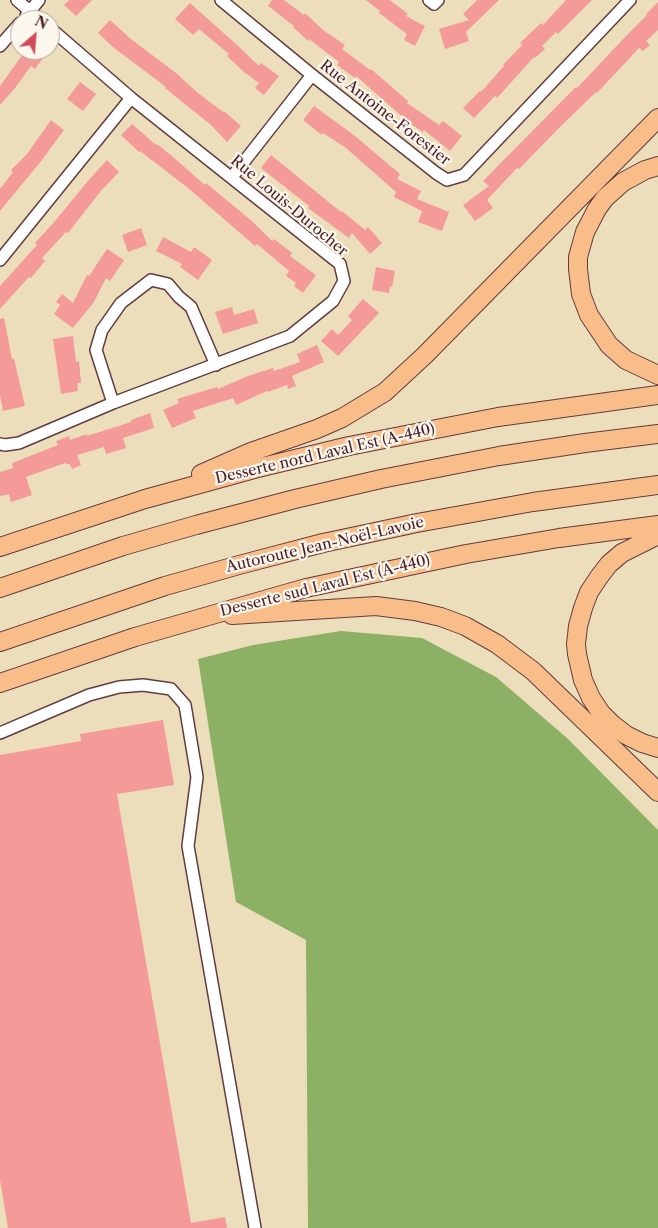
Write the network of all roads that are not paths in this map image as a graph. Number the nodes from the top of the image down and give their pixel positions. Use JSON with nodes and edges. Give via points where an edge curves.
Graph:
{"nodes":[{"id":1,"x":39,"y":0,"type":"edge"},
{"id":2,"x":221,"y":0,"type":"edge"},
{"id":3,"x":429,"y":0,"type":"edge"},
{"id":4,"x":438,"y":0,"type":"edge"},
{"id":5,"x":630,"y":0,"type":"edge"},
{"id":6,"x":31,"y":10,"type":"edge"},
{"id":7,"x":10,"y":34,"type":"edge"},
{"id":8,"x":60,"y":37,"type":"edge"},
{"id":9,"x":0,"y":46,"type":"edge"},
{"id":10,"x":312,"y":75,"type":"junction"},
{"id":11,"x":131,"y":98,"type":"junction"},
{"id":12,"x":658,"y":118,"type":"edge"},
{"id":13,"x":658,"y":166,"type":"edge"},
{"id":14,"x":232,"y":176,"type":"junction"},
{"id":15,"x":0,"y":260,"type":"edge"},
{"id":16,"x":216,"y":365,"type":"junction"},
{"id":17,"x":658,"y":375,"type":"edge"},
{"id":18,"x":658,"y":395,"type":"edge"},
{"id":19,"x":113,"y":403,"type":"junction"},
{"id":20,"x":658,"y":434,"type":"edge"},
{"id":21,"x":0,"y":444,"type":"edge"},
{"id":22,"x":658,"y":485,"type":"edge"},
{"id":23,"x":145,"y":499,"type":"junction"},
{"id":24,"x":658,"y":525,"type":"edge"},
{"id":25,"x":658,"y":535,"type":"edge"},
{"id":26,"x":0,"y":547,"type":"edge"},
{"id":27,"x":0,"y":588,"type":"edge"},
{"id":28,"x":202,"y":616,"type":"junction"},
{"id":29,"x":0,"y":642,"type":"edge"},
{"id":30,"x":0,"y":683,"type":"edge"},
{"id":31,"x":0,"y":733,"type":"edge"},
{"id":32,"x":658,"y":748,"type":"edge"},
{"id":33,"x":658,"y":792,"type":"edge"},
{"id":34,"x":255,"y":1228,"type":"edge"}],
"edges":[{"from":1,"to":6,"type":"street"},
{"from":2,"to":10,"type":"street","name":"Rue Antoine-Forestier"},
{"from":3,"to":4,"type":"street","via":[[434,4]]},
{"from":5,"to":10,"type":"street","name":"Rue Antoine-Forestier","via":[[464,175],[447,180]]},
{"from":7,"to":9,"type":"street"},
{"from":8,"to":11,"type":"street","name":"Rue Louis-Durocher"},
{"from":10,"to":14,"type":"street"},
{"from":11,"to":14,"type":"street","name":"Rue Louis-Durocher"},
{"from":11,"to":15,"type":"street"},
{"from":12,"to":23,"type":"highway","via":[[385,392],[354,412],[251,452]]},
{"from":13,"to":17,"type":"highway","via":[[622,182],[597,208],[585,232],[578,269],[588,315],[609,346],[626,360]]},
{"from":14,"to":16,"type":"street","name":"Rue Louis-Durocher","via":[[340,264],[344,280],[333,301],[290,336]]},
{"from":16,"to":19,"type":"street","name":"Rue Louis-Durocher"},
{"from":16,"to":19,"type":"street","via":[[191,307],[168,284],[151,280],[121,303],[102,330],[96,350]]},
{"from":18,"to":23,"type":"highway","name":"Desserte nord Laval Est (A-440)","via":[[529,412],[409,434],[262,467]]},
{"from":19,"to":21,"type":"street","name":"Rue Louis-Durocher","via":[[19,443]]},
{"from":20,"to":27,"type":"highway","via":[[516,453],[285,501],[196,524]]},
{"from":22,"to":29,"type":"highway","name":"Autoroute Jean-Noël-Lavoie","via":[[533,502],[314,546],[173,584]]},
{"from":23,"to":26,"type":"highway","name":"Desserte nord Laval Est (A-440)"},
{"from":24,"to":28,"type":"highway","name":"Desserte sud Laval Est (A-440)","via":[[551,539],[424,562],[306,588]]},
{"from":25,"to":32,"type":"highway","via":[[622,553],[599,577],[582,608],[576,644],[583,680],[601,713],[626,735]]},
{"from":28,"to":30,"type":"highway","name":"Desserte sud Laval Est (A-440)"},
{"from":28,"to":33,"type":"highway","via":[[376,606],[415,611],[453,621],[486,637],[532,671]]},
{"from":31,"to":34,"type":"street","via":[[89,695],[119,687],[143,685],[171,690],[185,705],[197,777],[188,846]]}]}
